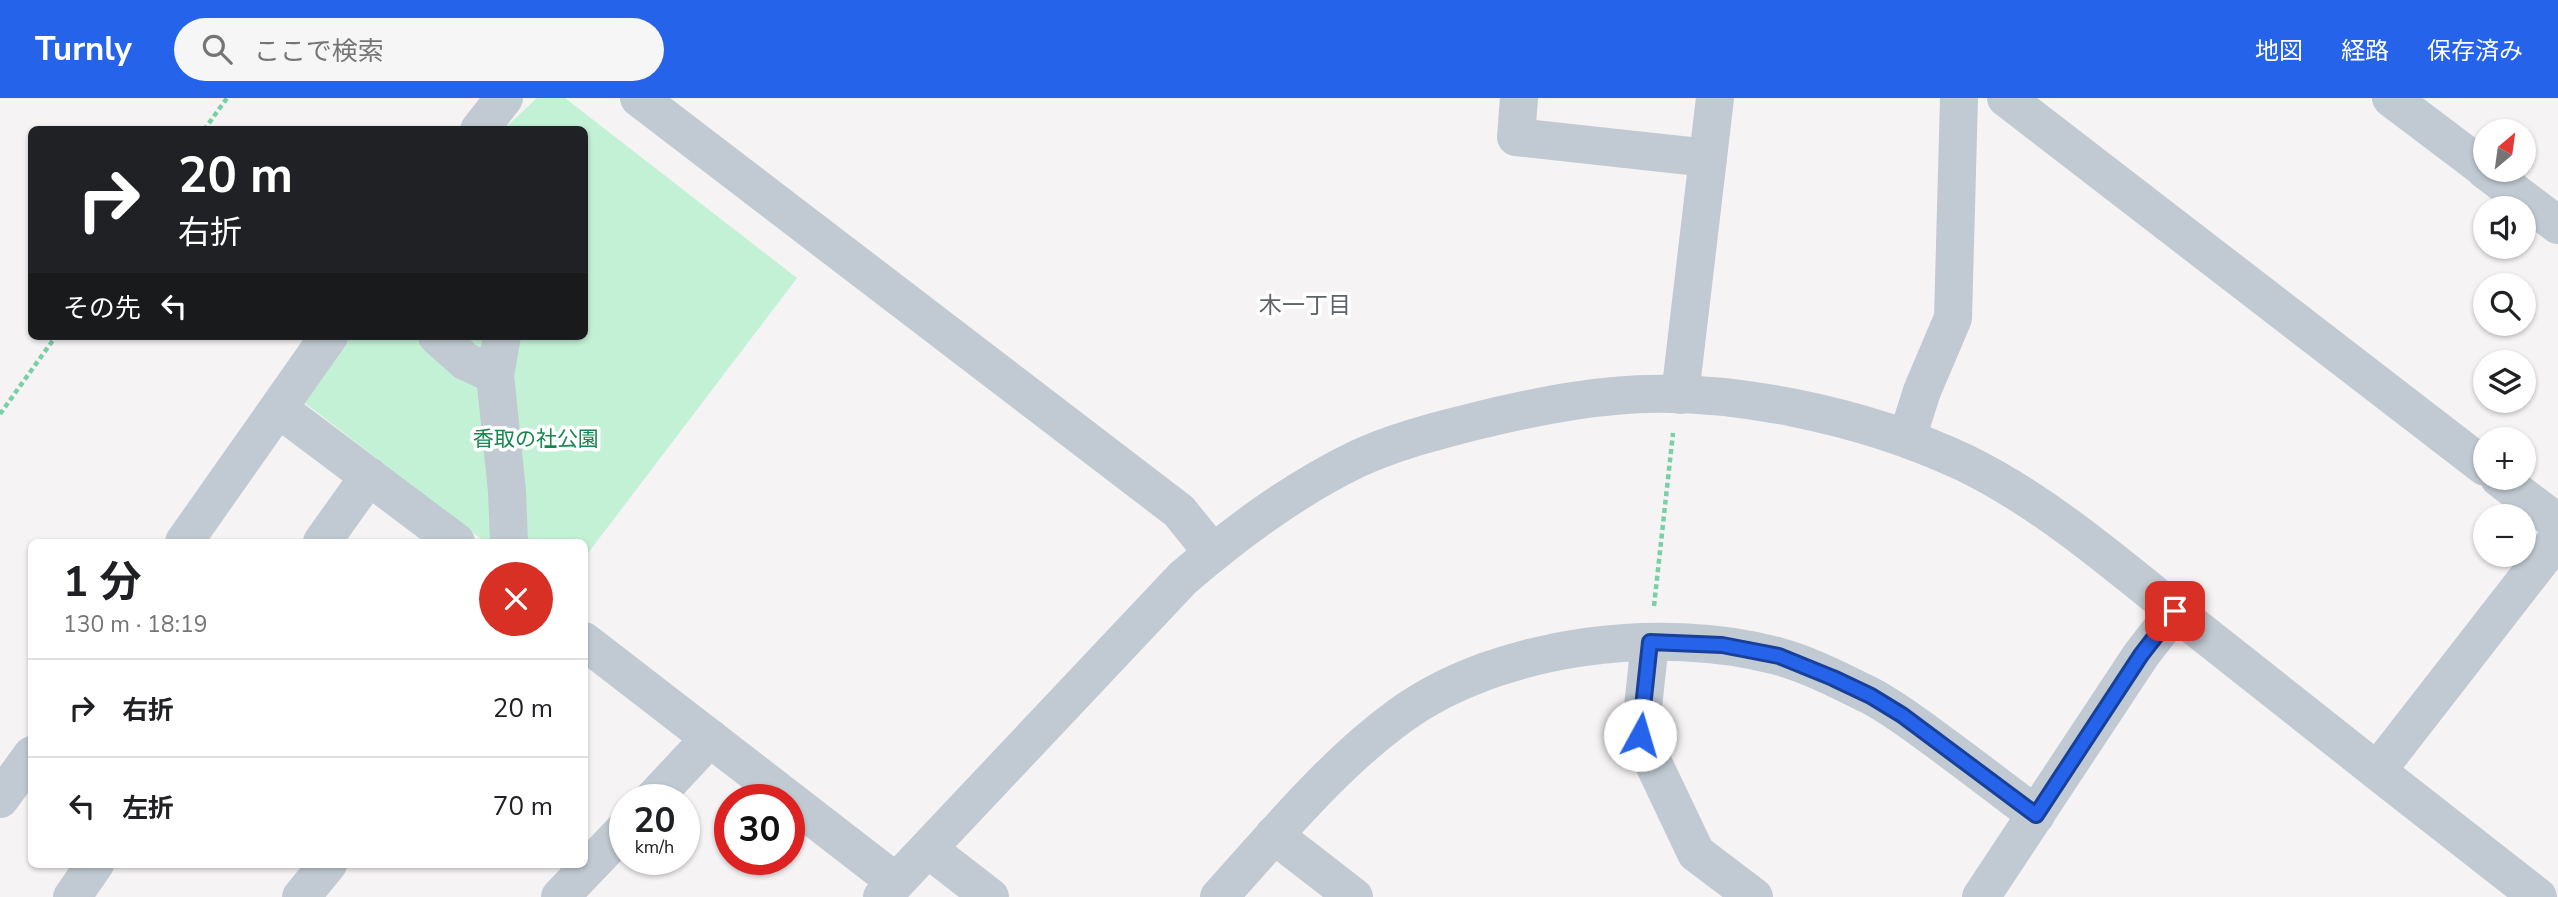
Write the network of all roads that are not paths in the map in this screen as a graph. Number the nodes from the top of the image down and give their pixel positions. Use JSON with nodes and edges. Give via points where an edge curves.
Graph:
{"nodes":[{"id":1,"x":504,"y":98,"type":"edge"},
{"id":2,"x":639,"y":98,"type":"edge"},
{"id":3,"x":1519,"y":98,"type":"edge"},
{"id":4,"x":1715,"y":98,"type":"edge"},
{"id":5,"x":1959,"y":98,"type":"edge"},
{"id":6,"x":2006,"y":98,"type":"edge"},
{"id":7,"x":2391,"y":98,"type":"edge"},
{"id":8,"x":482,"y":126,"type":"edge"},
{"id":9,"x":1708,"y":158,"type":"junction"},
{"id":10,"x":2473,"y":161,"type":"edge"},
{"id":11,"x":2501,"y":182,"type":"edge"},
{"id":12,"x":2558,"y":225,"type":"edge"},
{"id":13,"x":326,"y":340,"type":"edge"},
{"id":14,"x":442,"y":340,"type":"edge"},
{"id":15,"x":501,"y":340,"type":"edge"},
{"id":16,"x":495,"y":375,"type":"junction"},
{"id":17,"x":1680,"y":395,"type":"junction"},
{"id":18,"x":279,"y":409,"type":"junction"},
{"id":19,"x":1907,"y":438,"type":"junction"},
{"id":20,"x":2473,"y":458,"type":"edge"},
{"id":21,"x":369,"y":476,"type":"junction"},
{"id":22,"x":2515,"y":490,"type":"edge"},
{"id":23,"x":2558,"y":523,"type":"edge"},
{"id":24,"x":2558,"y":538,"type":"edge"},
{"id":25,"x":186,"y":539,"type":"edge"},
{"id":26,"x":324,"y":539,"type":"edge"},
{"id":27,"x":452,"y":539,"type":"edge"},
{"id":28,"x":509,"y":539,"type":"edge"},
{"id":29,"x":1213,"y":553,"type":"junction"},
{"id":30,"x":2175,"y":611,"type":"junction"},
{"id":31,"x":1650,"y":642,"type":"junction"},
{"id":32,"x":588,"y":644,"type":"edge"},
{"id":33,"x":710,"y":738,"type":"junction"},
{"id":34,"x":28,"y":760,"type":"edge"},
{"id":35,"x":2377,"y":771,"type":"junction"},
{"id":36,"x":667,"y":784,"type":"edge"},
{"id":37,"x":0,"y":799,"type":"edge"},
{"id":38,"x":2036,"y":815,"type":"junction"},
{"id":39,"x":1274,"y":835,"type":"junction"},
{"id":40,"x":609,"y":846,"type":"edge"},
{"id":41,"x":928,"y":849,"type":"junction"},
{"id":42,"x":92,"y":868,"type":"edge"},
{"id":43,"x":325,"y":868,"type":"edge"},
{"id":44,"x":588,"y":868,"type":"edge"},
{"id":45,"x":588,"y":868,"type":"edge"},
{"id":46,"x":889,"y":890,"type":"edge"},
{"id":47,"x":72,"y":897,"type":"edge"},
{"id":48,"x":301,"y":897,"type":"edge"},
{"id":49,"x":560,"y":897,"type":"edge"},
{"id":50,"x":990,"y":897,"type":"edge"},
{"id":51,"x":1219,"y":897,"type":"edge"},
{"id":52,"x":1354,"y":897,"type":"edge"},
{"id":53,"x":1754,"y":897,"type":"edge"},
{"id":54,"x":1981,"y":897,"type":"edge"},
{"id":55,"x":2538,"y":897,"type":"edge"}],
"edges":[{"from":1,"to":8,"type":"street"},
{"from":2,"to":29,"type":"street","via":[[1179,511]]},
{"from":3,"to":9,"type":"street","via":[[1516,137]]},
{"from":4,"to":9,"type":"street"},
{"from":5,"to":19,"type":"street","via":[[1953,318]]},
{"from":6,"to":20,"type":"street"},
{"from":7,"to":10,"type":"street"},
{"from":9,"to":17,"type":"street"},
{"from":11,"to":12,"type":"street"},
{"from":13,"to":18,"type":"street"},
{"from":14,"to":16,"type":"street","via":[[466,361]]},
{"from":15,"to":16,"type":"street"},
{"from":16,"to":28,"type":"street"},
{"from":17,"to":19,"type":"street","via":[[1795,409]]},
{"from":17,"to":29,"type":"street","via":[[1569,402],[1410,438],[1358,459],[1291,495]]},
{"from":18,"to":21,"type":"street"},
{"from":18,"to":25,"type":"street"},
{"from":19,"to":30,"type":"street","via":[[2014,491]]},
{"from":21,"to":26,"type":"street"},
{"from":21,"to":27,"type":"street"},
{"from":22,"to":23,"type":"street"},
{"from":24,"to":35,"type":"street"},
{"from":29,"to":41,"type":"street","via":[[1133,628]]},
{"from":30,"to":35,"type":"street"},
{"from":30,"to":38,"type":"street"},
{"from":31,"to":38,"type":"street","via":[[1722,645],[1779,656],[1833,678],[1902,715]]},
{"from":31,"to":39,"type":"street","via":[[1602,643],[1545,654],[1443,690],[1403,713],[1357,750]]},
{"from":31,"to":53,"type":"street","via":[[1640,735],[1696,853]]},
{"from":32,"to":33,"type":"street"},
{"from":33,"to":36,"type":"street"},
{"from":33,"to":46,"type":"street"},
{"from":34,"to":37,"type":"street"},
{"from":35,"to":55,"type":"street"},
{"from":38,"to":54,"type":"street"},
{"from":39,"to":51,"type":"street"},
{"from":39,"to":52,"type":"street"},
{"from":40,"to":45,"type":"street"},
{"from":41,"to":46,"type":"street"},
{"from":41,"to":50,"type":"street"},
{"from":42,"to":47,"type":"street"},
{"from":43,"to":48,"type":"street"},
{"from":44,"to":49,"type":"street"}]}
